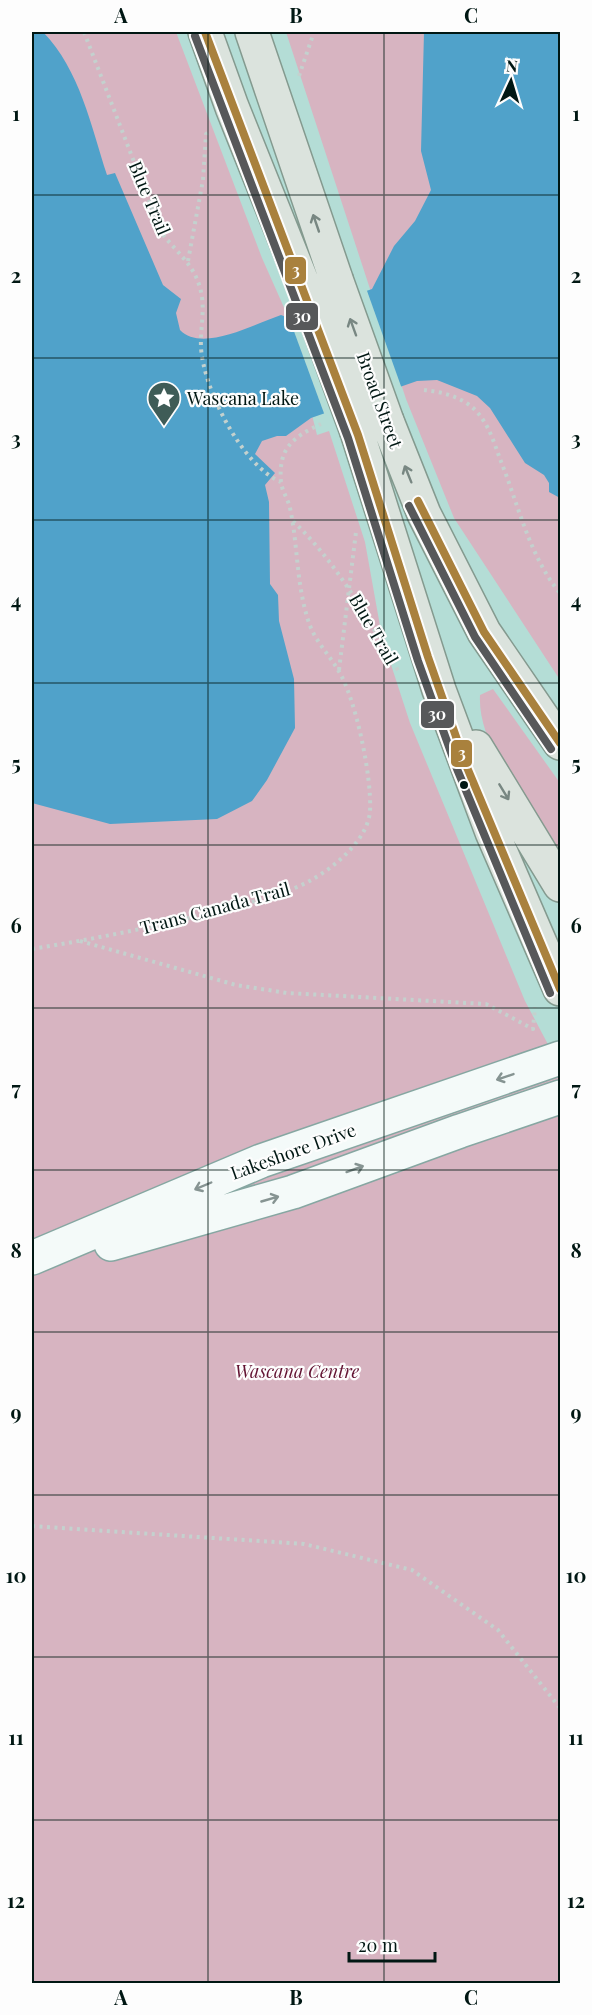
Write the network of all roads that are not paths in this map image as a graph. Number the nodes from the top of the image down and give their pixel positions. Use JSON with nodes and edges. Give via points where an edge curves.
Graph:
{"nodes":[{"id":1,"x":205,"y":32,"type":"edge"},
{"id":2,"x":252,"y":32,"type":"edge"},
{"id":3,"x":439,"y":690,"type":"junction"},
{"id":4,"x":561,"y":743,"type":"edge"},
{"id":5,"x":561,"y":885,"type":"edge"},
{"id":6,"x":561,"y":989,"type":"edge"},
{"id":7,"x":561,"y":1058,"type":"edge"},
{"id":8,"x":561,"y":1097,"type":"edge"},
{"id":9,"x":32,"y":1258,"type":"edge"},
{"id":10,"x":32,"y":1266,"type":"edge"}],
"edges":[{"from":1,"to":3,"type":"main road","name":"Broad Street","bridge":true,"via":[[357,432]]},
{"from":4,"to":2,"type":"main road","name":"Broad Street","one_way":true,"bridge":true,"via":[[484,632],[424,514],[336,279]]},
{"from":3,"to":5,"type":"main road","one_way":true},
{"from":3,"to":6,"type":"main road","name":"Broad Street","via":[[492,832]]},
{"from":7,"to":9,"type":"street","name":"Lakeshore Drive","one_way":true,"via":[[261,1161]]},
{"from":10,"to":8,"type":"street","name":"Lakeshore Drive","one_way":true,"via":[[300,1190]]}]}
